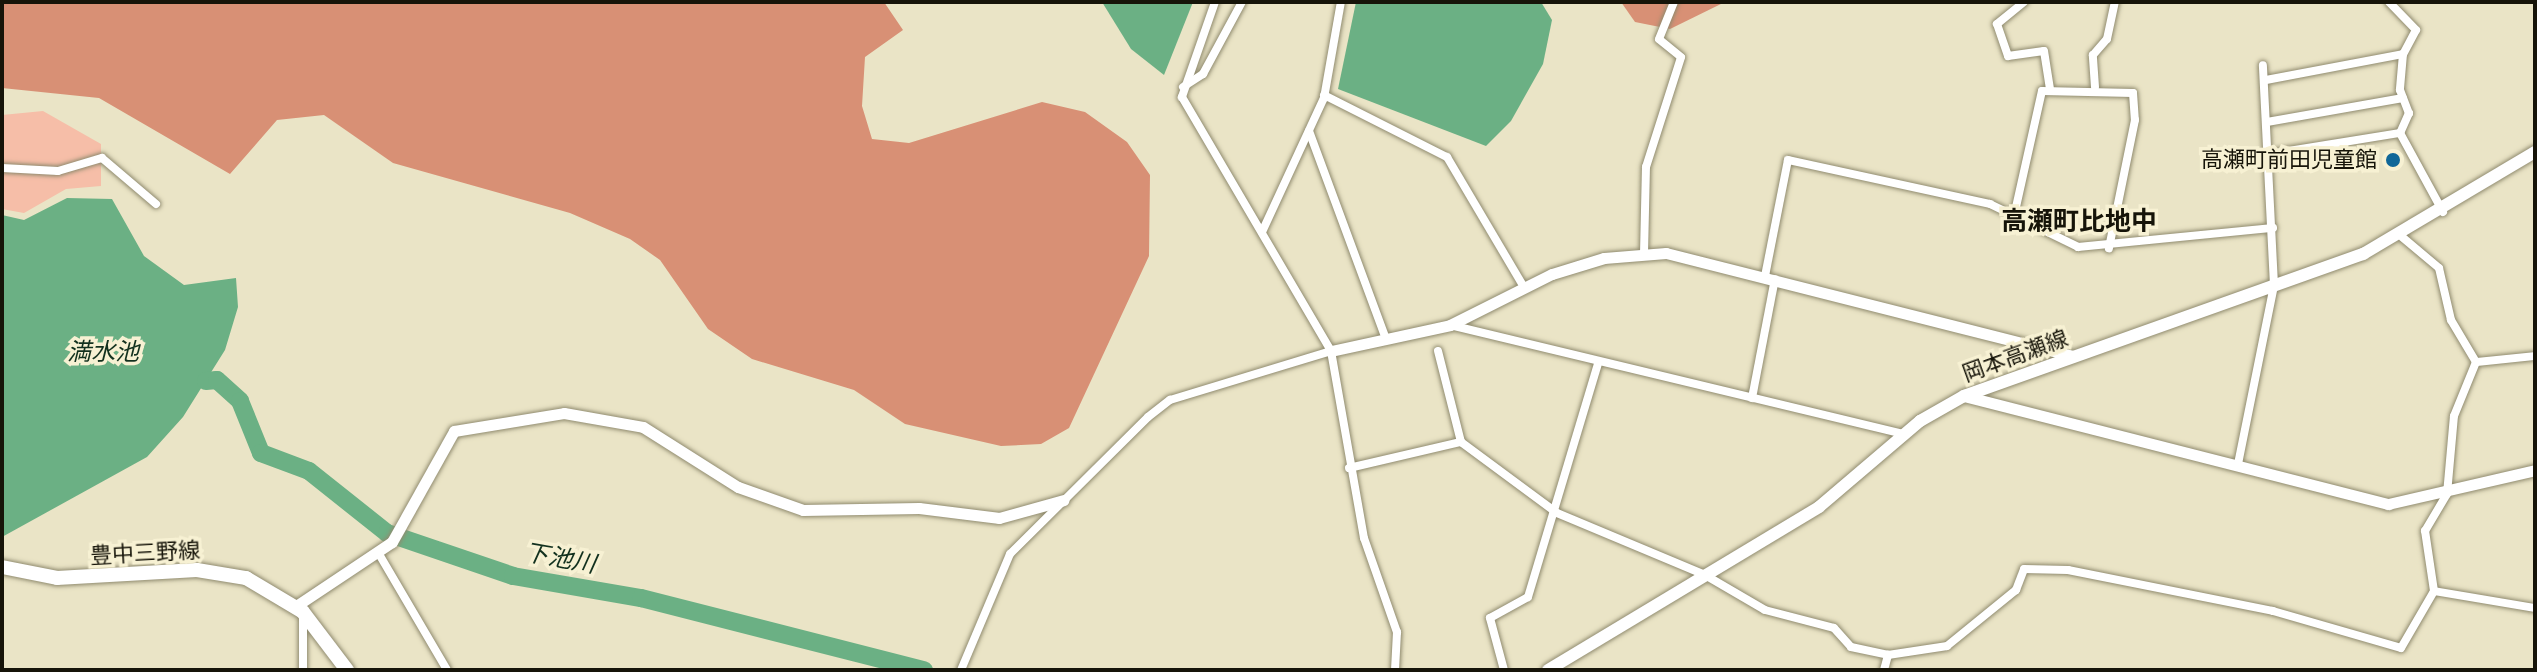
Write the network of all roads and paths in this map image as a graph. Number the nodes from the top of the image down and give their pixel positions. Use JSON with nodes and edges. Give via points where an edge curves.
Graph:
{"nodes":[{"id":1,"x":1215,"y":2,"type":"edge"},
{"id":2,"x":1242,"y":2,"type":"edge"},
{"id":3,"x":1341,"y":2,"type":"edge"},
{"id":4,"x":1674,"y":2,"type":"edge"},
{"id":5,"x":2024,"y":2,"type":"edge"},
{"id":6,"x":2115,"y":2,"type":"edge"},
{"id":7,"x":2389,"y":2,"type":"edge"},
{"id":8,"x":2403,"y":54,"type":"junction"},
{"id":9,"x":2263,"y":65,"type":"dead end"},
{"id":10,"x":2266,"y":80,"type":"junction"},
{"id":11,"x":1183,"y":87,"type":"junction"},
{"id":12,"x":2095,"y":87,"type":"junction"},
{"id":13,"x":2050,"y":90,"type":"junction"},
{"id":14,"x":1324,"y":95,"type":"junction"},
{"id":15,"x":2403,"y":98,"type":"junction"},
{"id":16,"x":2267,"y":122,"type":"junction"},
{"id":17,"x":1309,"y":131,"type":"junction"},
{"id":18,"x":2400,"y":133,"type":"junction"},
{"id":19,"x":2535,"y":152,"type":"edge"},
{"id":20,"x":2270,"y":154,"type":"junction"},
{"id":21,"x":2,"y":168,"type":"edge"},
{"id":22,"x":156,"y":204,"type":"dead end"},
{"id":23,"x":2443,"y":212,"type":"junction"},
{"id":24,"x":2014,"y":216,"type":"junction"},
{"id":25,"x":2273,"y":228,"type":"junction"},
{"id":26,"x":1262,"y":232,"type":"junction"},
{"id":27,"x":2402,"y":237,"type":"junction"},
{"id":28,"x":2109,"y":248,"type":"junction"},
{"id":29,"x":1644,"y":254,"type":"junction"},
{"id":30,"x":1770,"y":278,"type":"junction"},
{"id":31,"x":2274,"y":285,"type":"junction"},
{"id":32,"x":1524,"y":287,"type":"junction"},
{"id":33,"x":1450,"y":325,"type":"junction"},
{"id":34,"x":1386,"y":339,"type":"junction"},
{"id":35,"x":1331,"y":351,"type":"junction"},
{"id":36,"x":1438,"y":351,"type":"dead end"},
{"id":37,"x":2073,"y":356,"type":"junction"},
{"id":38,"x":2535,"y":356,"type":"edge"},
{"id":39,"x":2476,"y":362,"type":"junction"},
{"id":40,"x":1598,"y":363,"type":"junction"},
{"id":41,"x":1964,"y":396,"type":"junction"},
{"id":42,"x":1752,"y":398,"type":"junction"},
{"id":43,"x":1904,"y":434,"type":"junction"},
{"id":44,"x":1461,"y":442,"type":"junction"},
{"id":45,"x":2238,"y":464,"type":"junction"},
{"id":46,"x":1349,"y":468,"type":"junction"},
{"id":47,"x":2535,"y":470,"type":"edge"},
{"id":48,"x":2447,"y":494,"type":"junction"},
{"id":49,"x":1064,"y":500,"type":"junction"},
{"id":50,"x":1557,"y":513,"type":"junction"},
{"id":51,"x":379,"y":554,"type":"junction"},
{"id":52,"x":2,"y":567,"type":"edge"},
{"id":53,"x":1705,"y":575,"type":"junction"},
{"id":54,"x":2434,"y":591,"type":"junction"},
{"id":55,"x":2535,"y":608,"type":"edge"},
{"id":56,"x":299,"y":609,"type":"junction"},
{"id":57,"x":1888,"y":655,"type":"junction"},
{"id":58,"x":303,"y":670,"type":"edge"},
{"id":59,"x":347,"y":670,"type":"edge"},
{"id":60,"x":447,"y":670,"type":"edge"},
{"id":61,"x":961,"y":670,"type":"edge"},
{"id":62,"x":1395,"y":670,"type":"edge"},
{"id":63,"x":1504,"y":670,"type":"edge"},
{"id":64,"x":1548,"y":670,"type":"edge"},
{"id":65,"x":1884,"y":670,"type":"edge"}],
"edges":[{"from":1,"to":11,"type":"street"},
{"from":2,"to":11,"type":"street","via":[[1203,74]]},
{"from":3,"to":14,"type":"street"},
{"from":4,"to":29,"type":"street","via":[[1659,39],[1681,57],[1646,167]]},
{"from":5,"to":13,"type":"street","via":[[1997,24],[2008,56],[2044,51]]},
{"from":6,"to":12,"type":"street","via":[[2107,39],[2093,55]]},
{"from":7,"to":8,"type":"street","via":[[2416,30]]},
{"from":8,"to":10,"type":"street"},
{"from":8,"to":15,"type":"street"},
{"from":9,"to":10,"type":"street"},
{"from":10,"to":16,"type":"street"},
{"from":11,"to":26,"type":"street","via":[[1186,110]]},
{"from":12,"to":13,"type":"street"},
{"from":12,"to":28,"type":"street","via":[[2133,93],[2135,120]]},
{"from":13,"to":24,"type":"street","via":[[2042,91]]},
{"from":14,"to":17,"type":"street"},
{"from":14,"to":32,"type":"street","via":[[1447,157]]},
{"from":15,"to":16,"type":"street"},
{"from":15,"to":18,"type":"street","via":[[2409,113]]},
{"from":16,"to":20,"type":"street"},
{"from":17,"to":26,"type":"street"},
{"from":17,"to":34,"type":"street"},
{"from":18,"to":20,"type":"street"},
{"from":18,"to":23,"type":"street"},
{"from":19,"to":23,"type":"main road","name":"岡本高瀬線"},
{"from":20,"to":25,"type":"street"},
{"from":21,"to":22,"type":"street","via":[[58,171],[102,158]]},
{"from":23,"to":27,"type":"main road","name":"岡本高瀬線"},
{"from":24,"to":28,"type":"street","via":[[2078,247]]},
{"from":24,"to":30,"type":"street","via":[[1990,204],[1788,160]]},
{"from":25,"to":28,"type":"street"},
{"from":25,"to":31,"type":"street"},
{"from":26,"to":35,"type":"street"},
{"from":27,"to":31,"type":"main road","name":"岡本高瀬線"},
{"from":27,"to":39,"type":"street","via":[[2439,268],[2451,320]]},
{"from":29,"to":30,"type":"street"},
{"from":29,"to":32,"type":"street","via":[[1604,258]]},
{"from":30,"to":37,"type":"street"},
{"from":30,"to":42,"type":"street"},
{"from":31,"to":37,"type":"main road","name":"岡本高瀬線"},
{"from":31,"to":45,"type":"street"},
{"from":32,"to":33,"type":"street"},
{"from":33,"to":34,"type":"street"},
{"from":33,"to":40,"type":"street"},
{"from":34,"to":35,"type":"street"},
{"from":35,"to":46,"type":"street"},
{"from":35,"to":49,"type":"street","via":[[1170,400]]},
{"from":36,"to":44,"type":"street"},
{"from":37,"to":41,"type":"main road","name":"岡本高瀬線"},
{"from":38,"to":39,"type":"street"},
{"from":39,"to":48,"type":"street","via":[[2454,416]]},
{"from":40,"to":42,"type":"street"},
{"from":40,"to":50,"type":"street"},
{"from":41,"to":43,"type":"main road","name":"岡本高瀬線"},
{"from":41,"to":45,"type":"street"},
{"from":42,"to":43,"type":"street"},
{"from":43,"to":53,"type":"main road","name":"岡本高瀬線","via":[[1819,507]]},
{"from":44,"to":46,"type":"street"},
{"from":44,"to":50,"type":"street"},
{"from":45,"to":48,"type":"street","via":[[2388,504]]},
{"from":46,"to":62,"type":"street","via":[[1397,632]]},
{"from":47,"to":48,"type":"street"},
{"from":48,"to":54,"type":"street","via":[[2425,531]]},
{"from":49,"to":51,"type":"street","via":[[999,518],[919,508],[803,510],[738,487],[643,427],[564,413],[454,431],[410,516]]},
{"from":49,"to":61,"type":"street","via":[[1010,554]]},
{"from":50,"to":53,"type":"street"},
{"from":50,"to":63,"type":"street","via":[[1528,597],[1490,618]]},
{"from":51,"to":56,"type":"street"},
{"from":51,"to":60,"type":"street"},
{"from":52,"to":56,"type":"main road","name":"豊中三野線","via":[[57,578],[226,572]]},
{"from":53,"to":57,"type":"street","via":[[1765,610],[1834,628],[1851,647]]},
{"from":53,"to":64,"type":"main road","name":"岡本高瀬線"},
{"from":54,"to":55,"type":"street"},
{"from":54,"to":57,"type":"street","via":[[2401,648],[2273,611],[2068,570],[2024,569],[2016,590],[1947,646]]},
{"from":56,"to":58,"type":"street"},
{"from":56,"to":59,"type":"main road","name":"豊中三野線"},
{"from":57,"to":65,"type":"street"}]}
